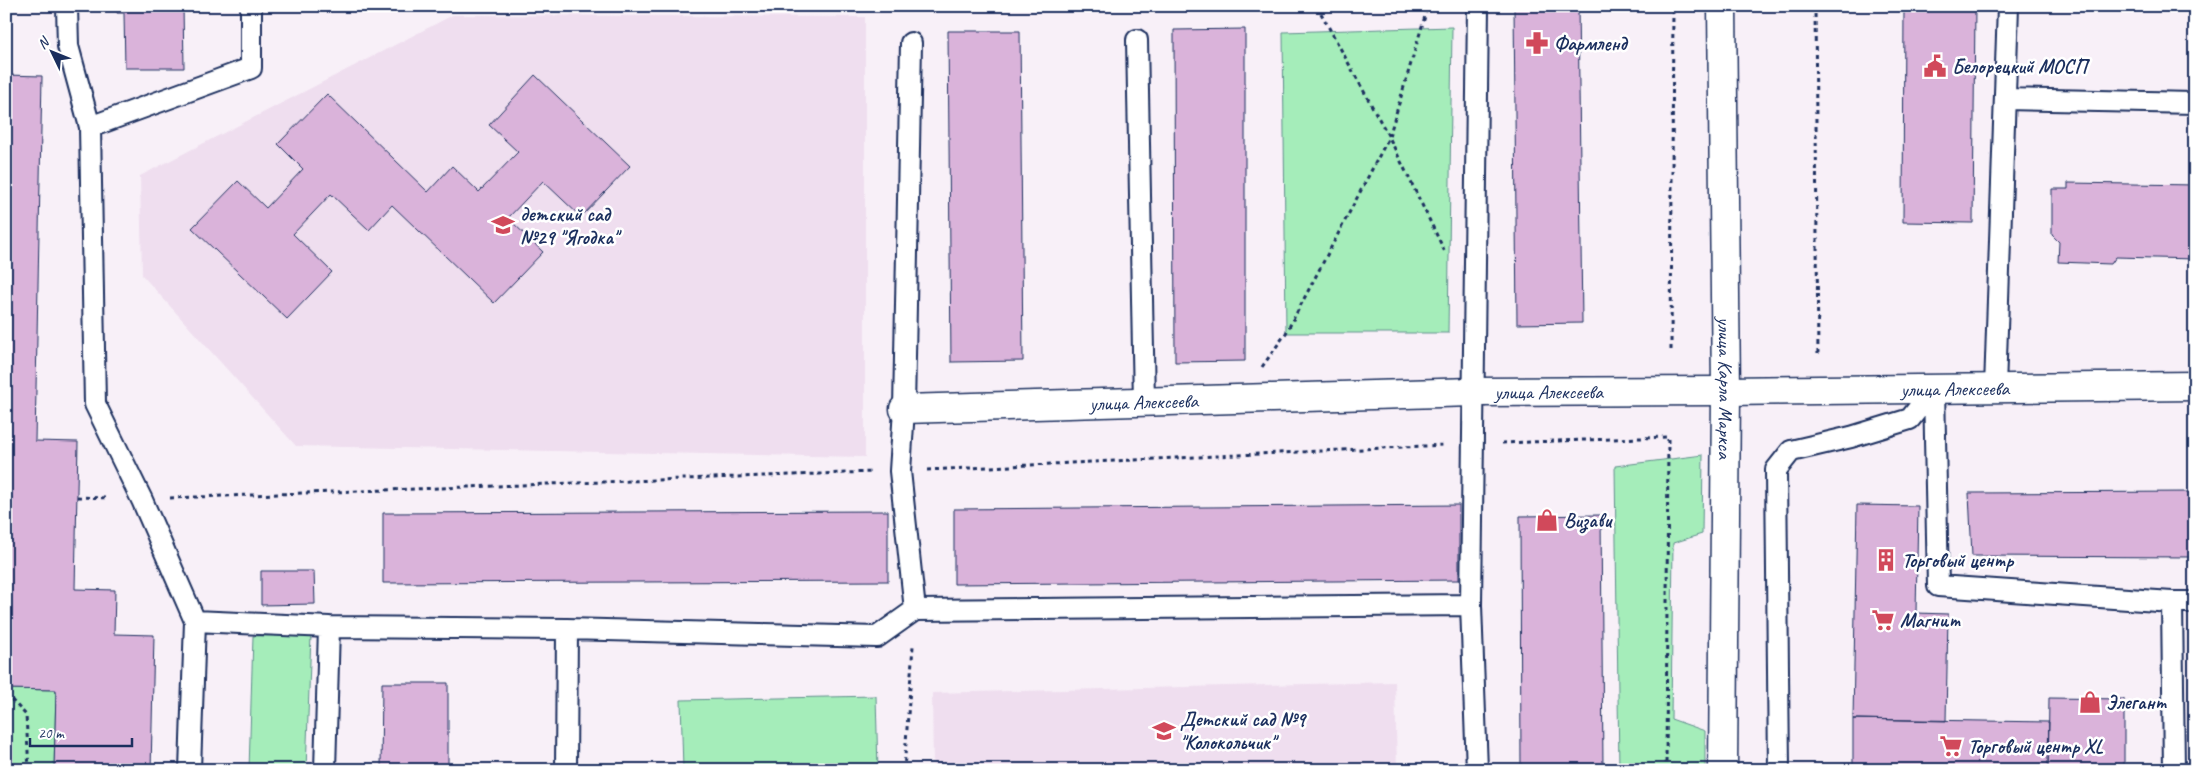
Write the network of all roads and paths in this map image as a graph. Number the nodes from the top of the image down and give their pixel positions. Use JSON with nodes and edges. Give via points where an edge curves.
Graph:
{"nodes":[{"id":1,"x":67,"y":6,"type":"edge"},
{"id":2,"x":251,"y":6,"type":"edge"},
{"id":3,"x":1317,"y":6,"type":"edge"},
{"id":4,"x":1428,"y":6,"type":"edge"},
{"id":5,"x":1478,"y":6,"type":"edge"},
{"id":6,"x":1673,"y":6,"type":"edge"},
{"id":7,"x":1722,"y":6,"type":"edge"},
{"id":8,"x":1815,"y":6,"type":"edge"},
{"id":9,"x":2008,"y":6,"type":"edge"},
{"id":10,"x":1137,"y":40,"type":"dead end"},
{"id":11,"x":911,"y":43,"type":"dead end"},
{"id":12,"x":2005,"y":99,"type":"junction"},
{"id":13,"x":2195,"y":103,"type":"edge"},
{"id":14,"x":90,"y":127,"type":"junction"},
{"id":15,"x":1388,"y":137,"type":"junction"},
{"id":16,"x":1449,"y":260,"type":"dead end"},
{"id":17,"x":1671,"y":350,"type":"dead end"},
{"id":18,"x":1818,"y":367,"type":"dead end"},
{"id":19,"x":2195,"y":386,"type":"edge"},
{"id":20,"x":1934,"y":388,"type":"junction"},
{"id":21,"x":1995,"y":388,"type":"junction"},
{"id":22,"x":1473,"y":392,"type":"junction"},
{"id":23,"x":1726,"y":392,"type":"junction"},
{"id":24,"x":1240,"y":399,"type":"junction"},
{"id":25,"x":1144,"y":402,"type":"junction"},
{"id":26,"x":904,"y":409,"type":"junction"},
{"id":27,"x":1668,"y":437,"type":"dead end"},
{"id":28,"x":2172,"y":602,"type":"junction"},
{"id":29,"x":2195,"y":602,"type":"edge"},
{"id":30,"x":1472,"y":605,"type":"junction"},
{"id":31,"x":915,"y":610,"type":"junction"},
{"id":32,"x":195,"y":621,"type":"junction"},
{"id":33,"x":329,"y":627,"type":"junction"},
{"id":34,"x":566,"y":629,"type":"junction"},
{"id":35,"x":6,"y":694,"type":"edge"},
{"id":36,"x":29,"y":770,"type":"edge"},
{"id":37,"x":190,"y":770,"type":"edge"},
{"id":38,"x":326,"y":770,"type":"edge"},
{"id":39,"x":566,"y":770,"type":"edge"},
{"id":40,"x":904,"y":770,"type":"edge"},
{"id":41,"x":1477,"y":770,"type":"edge"},
{"id":42,"x":1666,"y":770,"type":"edge"},
{"id":43,"x":1723,"y":770,"type":"edge"},
{"id":44,"x":1778,"y":770,"type":"edge"},
{"id":45,"x":2174,"y":770,"type":"edge"}],
"edges":[{"from":1,"to":14,"type":"lane","via":[[68,46]]},
{"from":2,"to":14,"type":"lane","via":[[250,68]]},
{"from":3,"to":15,"type":"path"},
{"from":4,"to":15,"type":"path"},
{"from":5,"to":22,"type":"lane"},
{"from":6,"to":17,"type":"path"},
{"from":7,"to":23,"type":"main road","name":"улица Карла Маркса"},
{"from":8,"to":18,"type":"path"},
{"from":9,"to":12,"type":"lane"},
{"from":10,"to":25,"type":"lane"},
{"from":11,"to":26,"type":"lane"},
{"from":12,"to":13,"type":"lane"},
{"from":12,"to":21,"type":"lane"},
{"from":14,"to":32,"type":"lane","via":[[95,404],[142,500]]},
{"from":15,"to":16,"type":"path"},
{"from":15,"to":24,"type":"path","via":[[1286,333]]},
{"from":19,"to":21,"type":"main road","name":"улица Алексеева"},
{"from":20,"to":21,"type":"main road","name":"улица Алексеева"},
{"from":20,"to":23,"type":"main road","name":"улица Алексеева"},
{"from":20,"to":28,"type":"lane","via":[[1938,586]]},
{"from":20,"to":44,"type":"lane","via":[[1910,419],[1792,451],[1776,470]]},
{"from":22,"to":23,"type":"main road","name":"улица Алексеева"},
{"from":22,"to":24,"type":"main road","name":"улица Алексеева"},
{"from":22,"to":30,"type":"lane"},
{"from":23,"to":43,"type":"main road","name":"улица Карла Маркса"},
{"from":24,"to":25,"type":"main road","name":"улица Алексеева"},
{"from":25,"to":26,"type":"main road","name":"улица Алексеева"},
{"from":26,"to":31,"type":"lane","via":[[900,471]]},
{"from":27,"to":42,"type":"path"},
{"from":28,"to":29,"type":"lane"},
{"from":28,"to":45,"type":"lane"},
{"from":30,"to":31,"type":"lane"},
{"from":30,"to":41,"type":"lane"},
{"from":31,"to":34,"type":"lane","via":[[877,637]]},
{"from":31,"to":40,"type":"path"},
{"from":32,"to":33,"type":"lane"},
{"from":32,"to":37,"type":"lane"},
{"from":33,"to":34,"type":"lane"},
{"from":33,"to":38,"type":"lane"},
{"from":34,"to":39,"type":"lane"},
{"from":35,"to":36,"type":"path","via":[[26,715]]}]}
